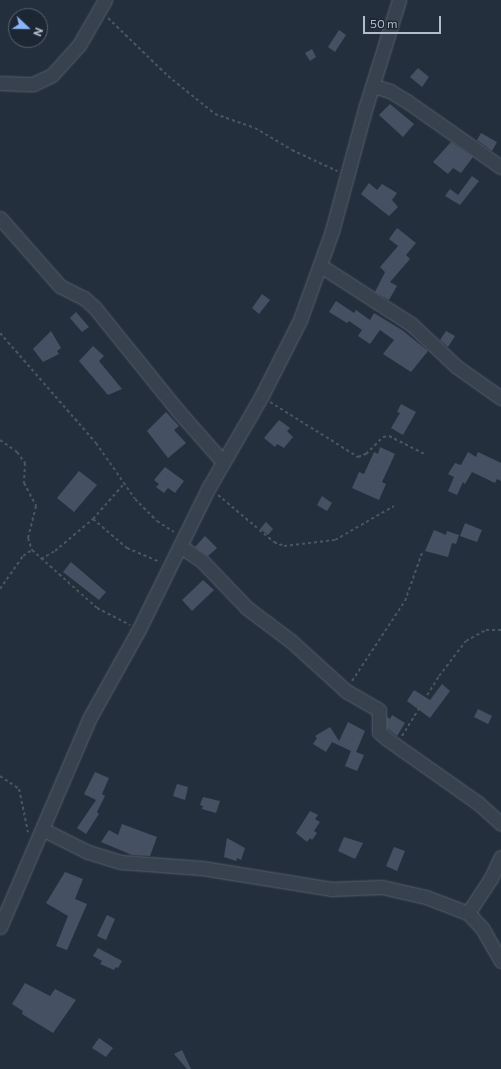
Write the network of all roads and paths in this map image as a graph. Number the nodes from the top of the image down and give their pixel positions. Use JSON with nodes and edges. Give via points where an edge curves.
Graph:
{"nodes":[{"id":1,"x":399,"y":0,"type":"edge"},
{"id":2,"x":101,"y":4,"type":"edge"},
{"id":3,"x":0,"y":83,"type":"edge"},
{"id":4,"x":373,"y":86,"type":"junction"},
{"id":5,"x":501,"y":167,"type":"edge"},
{"id":6,"x":348,"y":175,"type":"junction"},
{"id":7,"x":0,"y":218,"type":"edge"},
{"id":8,"x":321,"y":266,"type":"junction"},
{"id":9,"x":0,"y":333,"type":"edge"},
{"id":10,"x":261,"y":397,"type":"junction"},
{"id":11,"x":501,"y":398,"type":"edge"},
{"id":12,"x":0,"y":440,"type":"edge"},
{"id":13,"x":424,"y":454,"type":"dead end"},
{"id":14,"x":223,"y":462,"type":"junction"},
{"id":15,"x":123,"y":485,"type":"junction"},
{"id":16,"x":209,"y":487,"type":"junction"},
{"id":17,"x":394,"y":506,"type":"dead end"},
{"id":18,"x":93,"y":519,"type":"junction"},
{"id":19,"x":181,"y":542,"type":"junction"},
{"id":20,"x":32,"y":550,"type":"junction"},
{"id":21,"x":422,"y":554,"type":"dead end"},
{"id":22,"x":41,"y":559,"type":"junction"},
{"id":23,"x":168,"y":566,"type":"junction"},
{"id":24,"x":0,"y":589,"type":"edge"},
{"id":25,"x":139,"y":629,"type":"junction"},
{"id":26,"x":501,"y":630,"type":"edge"},
{"id":27,"x":346,"y":691,"type":"junction"},
{"id":28,"x":395,"y":745,"type":"junction"},
{"id":29,"x":0,"y":776,"type":"edge"},
{"id":30,"x":501,"y":824,"type":"edge"},
{"id":31,"x":42,"y":829,"type":"junction"},
{"id":32,"x":34,"y":849,"type":"junction"},
{"id":33,"x":501,"y":857,"type":"edge"},
{"id":34,"x":468,"y":913,"type":"junction"},
{"id":35,"x":0,"y":927,"type":"edge"},
{"id":36,"x":501,"y":961,"type":"edge"}],
"edges":[{"from":1,"to":4,"type":"street"},
{"from":2,"to":3,"type":"street","via":[[79,45],[52,75],[33,84]]},
{"from":2,"to":6,"type":"path","via":[[168,76],[215,114],[255,128],[292,150]]},
{"from":4,"to":5,"type":"street","via":[[390,91],[408,102]]},
{"from":4,"to":6,"type":"street"},
{"from":6,"to":8,"type":"street"},
{"from":7,"to":14,"type":"street","via":[[60,286],[84,298],[95,308]]},
{"from":8,"to":10,"type":"street","via":[[300,320]]},
{"from":8,"to":11,"type":"street","via":[[411,324],[457,367]]},
{"from":9,"to":15,"type":"path","via":[[96,443]]},
{"from":10,"to":13,"type":"path","via":[[358,457],[366,454],[383,437],[389,436]]},
{"from":10,"to":14,"type":"street"},
{"from":12,"to":20,"type":"path","via":[[17,452],[25,462],[24,483],[36,506],[28,538]]},
{"from":14,"to":16,"type":"street"},
{"from":15,"to":18,"type":"path"},
{"from":15,"to":19,"type":"path"},
{"from":16,"to":17,"type":"path","via":[[274,542],[284,546],[335,540]]},
{"from":16,"to":19,"type":"street"},
{"from":18,"to":22,"type":"path"},
{"from":18,"to":23,"type":"path","via":[[127,548]]},
{"from":19,"to":23,"type":"street"},
{"from":19,"to":27,"type":"street","via":[[247,608],[291,641]]},
{"from":20,"to":22,"type":"path"},
{"from":20,"to":24,"type":"path","via":[[23,556]]},
{"from":21,"to":27,"type":"path","via":[[405,601]]},
{"from":22,"to":25,"type":"path","via":[[97,608]]},
{"from":23,"to":25,"type":"street"},
{"from":25,"to":31,"type":"street","via":[[89,719]]},
{"from":26,"to":28,"type":"path","via":[[486,630],[466,641],[439,676]]},
{"from":27,"to":28,"type":"street","via":[[379,710],[379,732]]},
{"from":28,"to":30,"type":"street","via":[[478,803]]},
{"from":29,"to":32,"type":"path","via":[[19,788],[23,820]]},
{"from":31,"to":32,"type":"street"},
{"from":31,"to":34,"type":"street","via":[[88,852],[121,862],[202,868],[331,889],[382,887],[426,897]]},
{"from":32,"to":35,"type":"street"},
{"from":33,"to":34,"type":"street","via":[[491,878]]},
{"from":34,"to":36,"type":"street","via":[[482,928]]}]}
